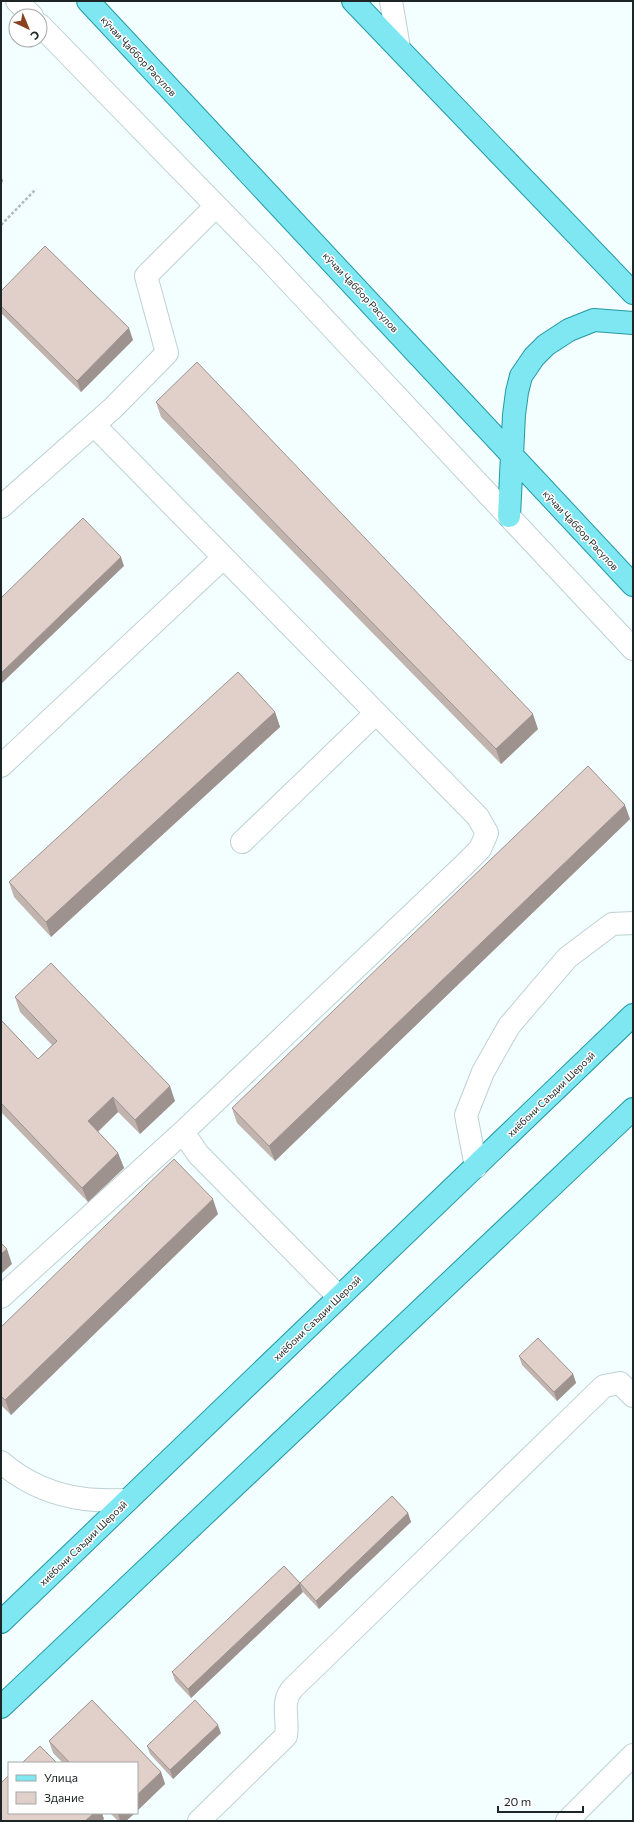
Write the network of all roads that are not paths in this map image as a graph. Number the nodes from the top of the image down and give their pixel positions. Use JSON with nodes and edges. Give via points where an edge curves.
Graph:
{"nodes":[{"id":1,"x":88,"y":1,"type":"edge"},
{"id":2,"x":354,"y":1,"type":"edge"},
{"id":3,"x":391,"y":1,"type":"edge"},
{"id":4,"x":48,"y":33,"type":"edge"},
{"id":5,"x":399,"y":48,"type":"junction"},
{"id":6,"x":216,"y":206,"type":"junction"},
{"id":7,"x":633,"y":293,"type":"edge"},
{"id":8,"x":633,"y":323,"type":"edge"},
{"id":9,"x":94,"y":425,"type":"junction"},
{"id":10,"x":512,"y":455,"type":"junction"},
{"id":11,"x":1,"y":507,"type":"edge"},
{"id":12,"x":509,"y":516,"type":"junction"},
{"id":13,"x":223,"y":558,"type":"junction"},
{"id":14,"x":633,"y":585,"type":"edge"},
{"id":15,"x":633,"y":649,"type":"edge"},
{"id":16,"x":376,"y":713,"type":"junction"},
{"id":17,"x":1,"y":766,"type":"edge"},
{"id":18,"x":242,"y":842,"type":"dead end"},
{"id":19,"x":633,"y":923,"type":"edge"},
{"id":20,"x":633,"y":1015,"type":"edge"},
{"id":21,"x":633,"y":1109,"type":"edge"},
{"id":22,"x":182,"y":1132,"type":"junction"},
{"id":23,"x":476,"y":1167,"type":"junction"},
{"id":24,"x":339,"y":1297,"type":"junction"},
{"id":25,"x":1,"y":1298,"type":"edge"},
{"id":26,"x":633,"y":1396,"type":"edge"},
{"id":27,"x":1,"y":1462,"type":"edge"},
{"id":28,"x":128,"y":1500,"type":"junction"},
{"id":29,"x":1,"y":1622,"type":"edge"},
{"id":30,"x":1,"y":1707,"type":"edge"},
{"id":31,"x":633,"y":1755,"type":"edge"},
{"id":32,"x":199,"y":1821,"type":"edge"},
{"id":33,"x":567,"y":1821,"type":"edge"}],
"edges":[{"from":1,"to":10,"type":"main road","name":"кӯчаи Ҷаббор Расулов"},
{"from":2,"to":5,"type":"main road"},
{"from":3,"to":5,"type":"street"},
{"from":4,"to":6,"type":"street"},
{"from":5,"to":7,"type":"main road"},
{"from":6,"to":9,"type":"street","via":[[146,276],[167,353]]},
{"from":6,"to":12,"type":"street"},
{"from":8,"to":10,"type":"main road","via":[[594,320],[568,330],[534,357],[522,376],[517,392]]},
{"from":9,"to":11,"type":"street"},
{"from":9,"to":13,"type":"street"},
{"from":10,"to":12,"type":"main road"},
{"from":10,"to":14,"type":"main road","name":"кӯчаи Ҷаббор Расулов"},
{"from":12,"to":15,"type":"street"},
{"from":13,"to":16,"type":"street"},
{"from":13,"to":17,"type":"street"},
{"from":16,"to":18,"type":"street"},
{"from":16,"to":22,"type":"street","via":[[478,818],[488,833],[480,849],[463,866]]},
{"from":19,"to":23,"type":"street","via":[[612,924],[567,958],[509,1026],[483,1072],[466,1115]]},
{"from":20,"to":23,"type":"main road","name":"хиёбони Саъдии Шерозӣ"},
{"from":21,"to":30,"type":"main road"},
{"from":22,"to":24,"type":"street","via":[[198,1154]]},
{"from":22,"to":25,"type":"street"},
{"from":23,"to":24,"type":"main road","name":"хиёбони Саъдии Шерозӣ"},
{"from":24,"to":28,"type":"main road","name":"хиёбони Саъдии Шерозӣ"},
{"from":26,"to":32,"type":"street","via":[[620,1383],[604,1386],[293,1688],[287,1694],[286,1736]]},
{"from":27,"to":28,"type":"street","via":[[46,1491],[85,1499]]},
{"from":28,"to":29,"type":"main road","name":"хиёбони Саъдии Шерозӣ"},
{"from":31,"to":33,"type":"street"}]}
